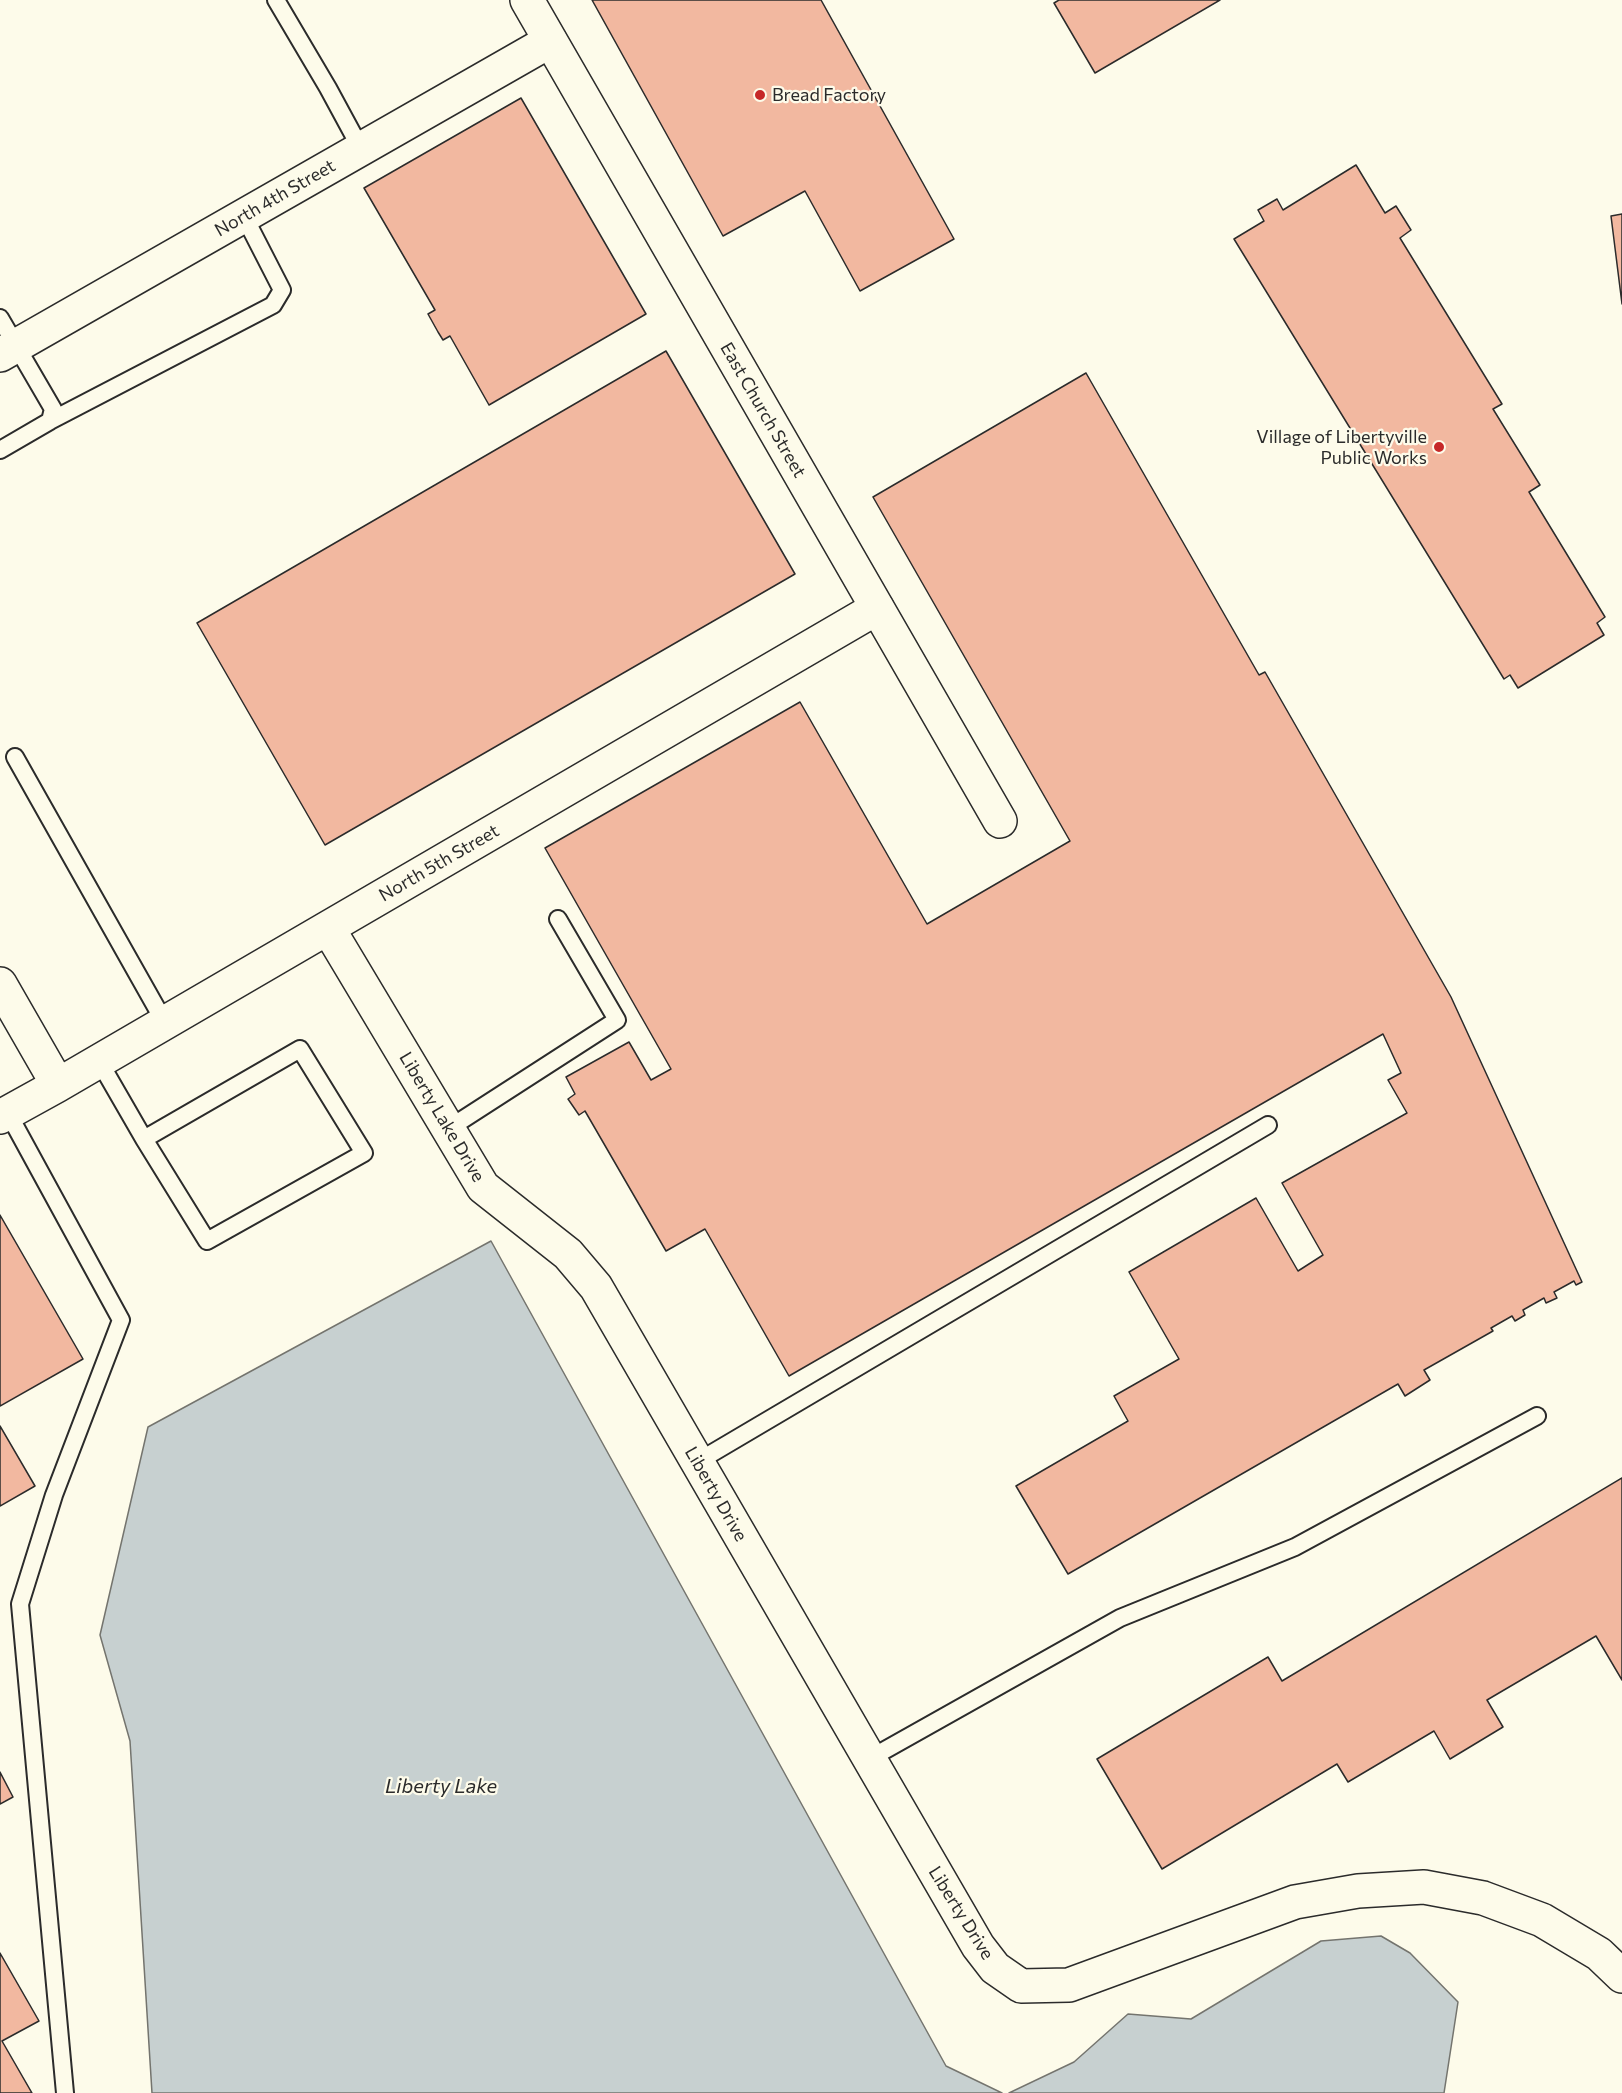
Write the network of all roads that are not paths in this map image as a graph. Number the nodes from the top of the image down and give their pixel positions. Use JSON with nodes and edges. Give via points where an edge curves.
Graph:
{"nodes":[{"id":1,"x":276,"y":0,"type":"edge"},
{"id":2,"x":527,"y":0,"type":"edge"},
{"id":3,"x":550,"y":41,"type":"junction"},
{"id":4,"x":361,"y":149,"type":"junction"},
{"id":5,"x":244,"y":216,"type":"junction"},
{"id":6,"x":0,"y":318,"type":"edge"},
{"id":7,"x":8,"y":351,"type":"edge"},
{"id":8,"x":50,"y":421,"type":"junction"},
{"id":9,"x":0,"y":450,"type":"edge"},
{"id":10,"x":877,"y":608,"type":"junction"},
{"id":11,"x":15,"y":757,"type":"dead end"},
{"id":12,"x":1000,"y":821,"type":"dead end"},
{"id":13,"x":558,"y":919,"type":"dead end"},
{"id":14,"x":328,"y":928,"type":"junction"},
{"id":15,"x":0,"y":984,"type":"edge"},
{"id":16,"x":165,"y":1023,"type":"junction"},
{"id":17,"x":99,"y":1061,"type":"junction"},
{"id":18,"x":58,"y":1085,"type":"junction"},
{"id":19,"x":4,"y":1115,"type":"edge"},
{"id":20,"x":1268,"y":1125,"type":"dead end"},
{"id":21,"x":448,"y":1129,"type":"junction"},
{"id":22,"x":144,"y":1139,"type":"junction"},
{"id":23,"x":609,"y":1308,"type":"joint"},
{"id":24,"x":1537,"y":1416,"type":"dead end"},
{"id":25,"x":697,"y":1462,"type":"junction"},
{"id":26,"x":869,"y":1760,"type":"junction"},
{"id":27,"x":1622,"y":1976,"type":"edge"},
{"id":28,"x":64,"y":2093,"type":"edge"}],
"edges":[{"from":1,"to":4,"type":"lane"},
{"from":2,"to":3,"type":"street","name":"East Church Street"},
{"from":3,"to":4,"type":"street","name":"North 4th Street"},
{"from":3,"to":10,"type":"street","name":"East Church Street"},
{"from":4,"to":5,"type":"street","name":"North 4th Street"},
{"from":5,"to":7,"type":"street","name":"North 4th Street"},
{"from":5,"to":8,"type":"lane","via":[[282,290],[273,305]]},
{"from":6,"to":7,"type":"lane"},
{"from":7,"to":8,"type":"lane","via":[[53,409]]},
{"from":8,"to":9,"type":"lane"},
{"from":10,"to":12,"type":"street","name":"East Church Street"},
{"from":10,"to":14,"type":"street","name":"North 5th Street"},
{"from":11,"to":16,"type":"lane"},
{"from":13,"to":21,"type":"lane","via":[[617,1020]]},
{"from":14,"to":16,"type":"street","name":"North 5th Street"},
{"from":14,"to":21,"type":"street","name":"Liberty Lake Drive"},
{"from":15,"to":18,"type":"street"},
{"from":16,"to":17,"type":"street","name":"North 5th Street"},
{"from":17,"to":18,"type":"street","name":"North 5th Street"},
{"from":17,"to":22,"type":"lane"},
{"from":18,"to":19,"type":"street","name":"North 5th Street"},
{"from":19,"to":28,"type":"lane","via":[[121,1320],[54,1495],[20,1604]]},
{"from":20,"to":25,"type":"lane"},
{"from":21,"to":23,"type":"street","name":"Liberty Lake Drive","via":[[483,1187],[568,1254]]},
{"from":22,"to":22,"type":"lane","via":[[207,1241],[364,1154],[300,1050]]},
{"from":23,"to":25,"type":"street","name":"Liberty Drive"},
{"from":24,"to":26,"type":"lane","via":[[1295,1547],[1120,1618]]},
{"from":25,"to":26,"type":"street","name":"Liberty Drive"},
{"from":26,"to":27,"type":"street","name":"Liberty Drive","via":[[978,1946],[995,1968],[1021,1986],[1069,1985],[1295,1902],[1358,1891],[1424,1887],[1484,1898],[1542,1920],[1599,1954]]}]}
